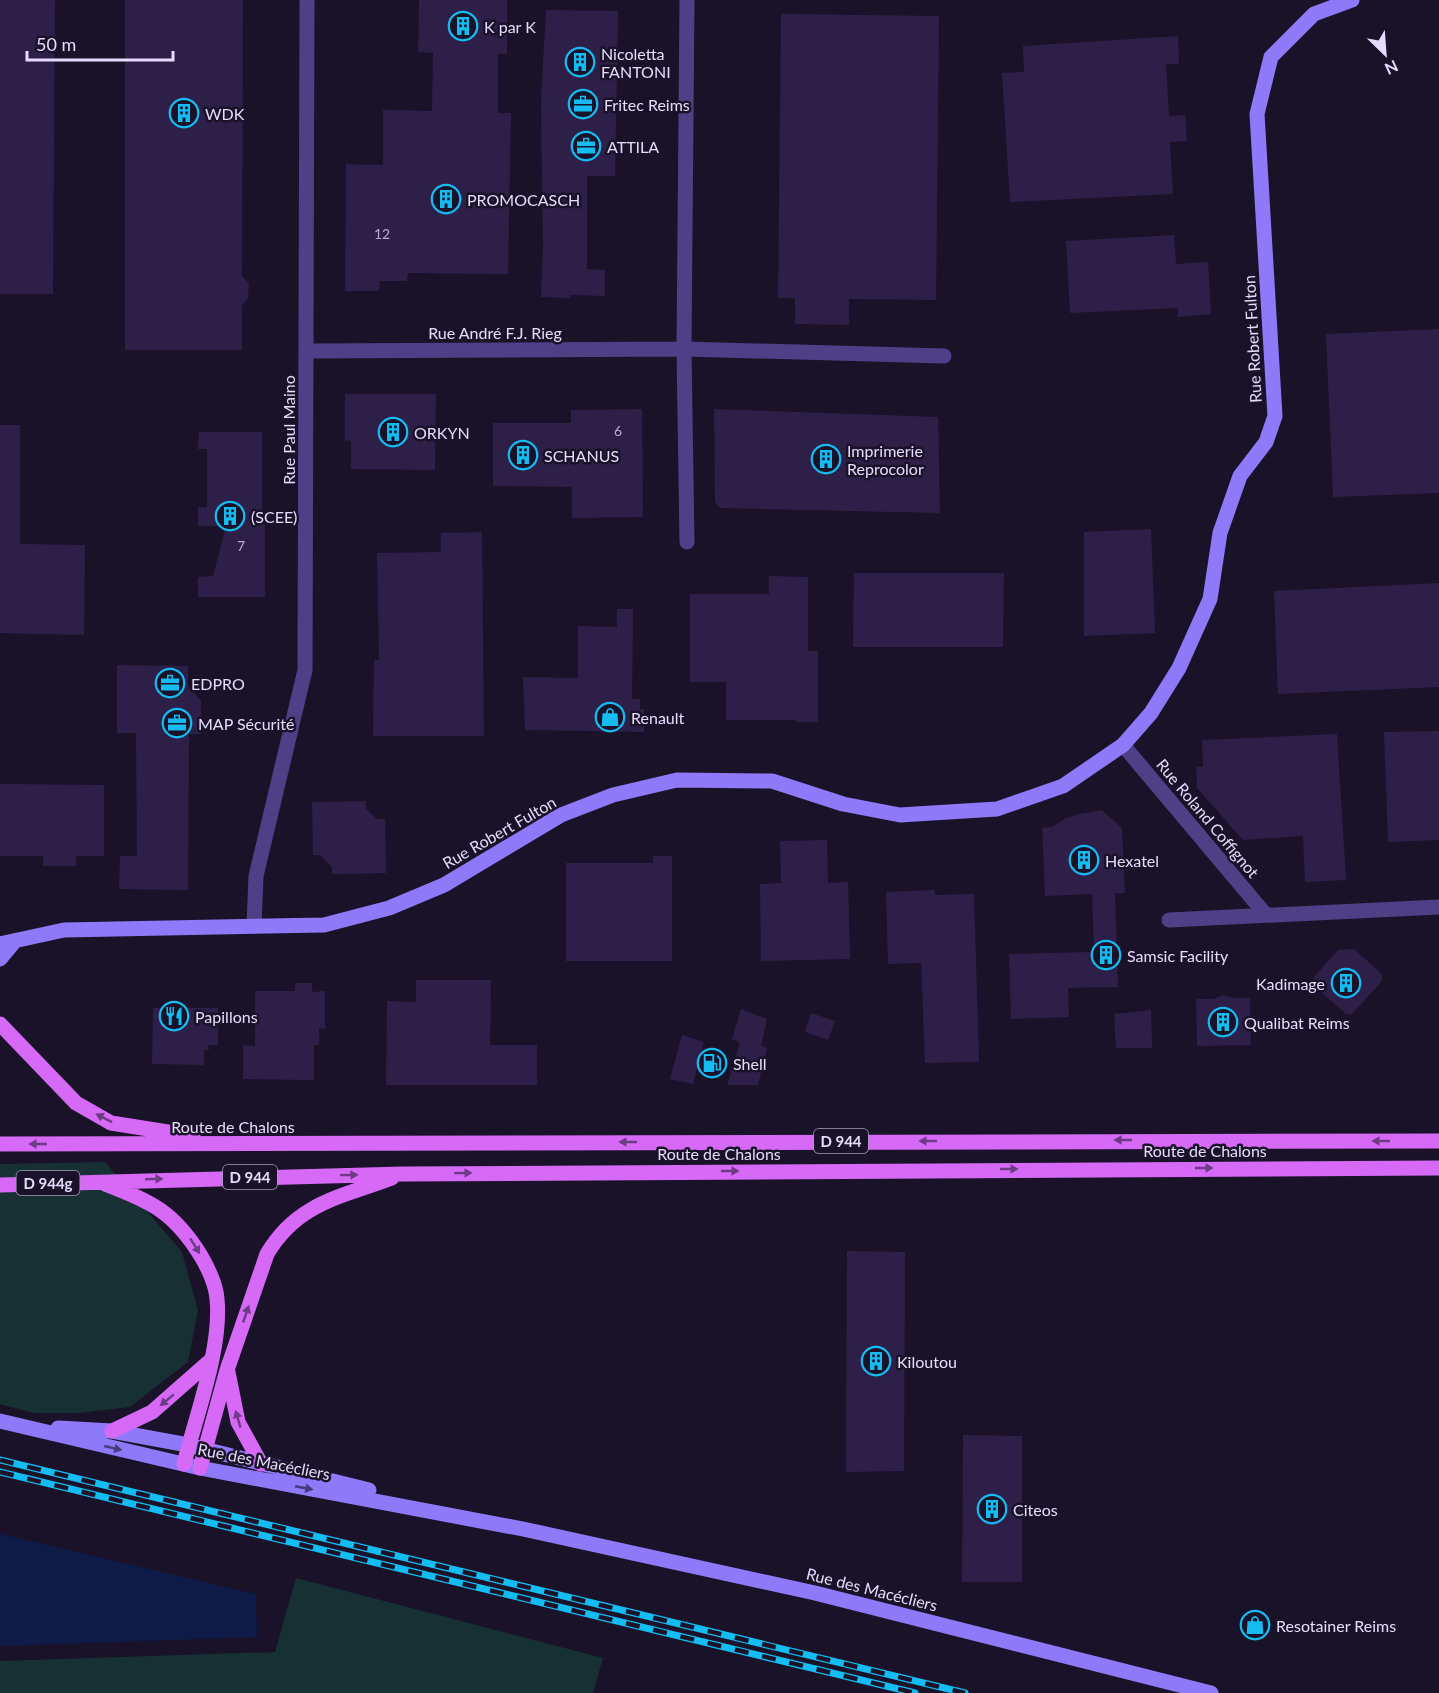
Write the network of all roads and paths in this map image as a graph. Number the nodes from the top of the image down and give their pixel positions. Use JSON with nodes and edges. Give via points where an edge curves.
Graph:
{"nodes":[{"id":1,"x":307,"y":0,"type":"edge"},
{"id":2,"x":687,"y":0,"type":"edge"},
{"id":3,"x":1352,"y":0,"type":"edge"},
{"id":4,"x":684,"y":349,"type":"junction"},
{"id":5,"x":307,"y":351,"type":"junction"},
{"id":6,"x":944,"y":356,"type":"dead end"},
{"id":7,"x":687,"y":542,"type":"dead end"},
{"id":8,"x":1123,"y":745,"type":"junction"},
{"id":9,"x":1439,"y":907,"type":"edge"},
{"id":10,"x":1266,"y":915,"type":"junction"},
{"id":11,"x":1168,"y":920,"type":"dead end"},
{"id":12,"x":254,"y":926,"type":"junction"},
{"id":13,"x":8,"y":943,"type":"edge"},
{"id":14,"x":0,"y":959,"type":"edge"},
{"id":15,"x":0,"y":1024,"type":"edge"},
{"id":16,"x":1439,"y":1141,"type":"edge"},
{"id":17,"x":0,"y":1144,"type":"edge"},
{"id":18,"x":243,"y":1144,"type":"junction"},
{"id":19,"x":1439,"y":1168,"type":"edge"},
{"id":20,"x":404,"y":1174,"type":"junction"},
{"id":21,"x":96,"y":1181,"type":"junction"},
{"id":22,"x":0,"y":1185,"type":"edge"},
{"id":23,"x":210,"y":1361,"type":"junction"},
{"id":24,"x":227,"y":1370,"type":"junction"},
{"id":25,"x":7,"y":1423,"type":"edge"},
{"id":26,"x":112,"y":1431,"type":"junction"},
{"id":27,"x":188,"y":1445,"type":"junction"},
{"id":28,"x":205,"y":1449,"type":"junction"},
{"id":29,"x":184,"y":1464,"type":"junction"},
{"id":30,"x":261,"y":1464,"type":"junction"},
{"id":31,"x":200,"y":1468,"type":"junction"},
{"id":32,"x":523,"y":1529,"type":"junction"},
{"id":33,"x":1211,"y":1693,"type":"edge"}],
"edges":[{"from":1,"to":5,"type":"street","name":"Rue Paul Maino"},
{"from":2,"to":4,"type":"street"},
{"from":3,"to":8,"type":"street","name":"Rue Robert Fulton","via":[[1314,14],[1271,57],[1257,114],[1275,416],[1266,442],[1240,476],[1220,533],[1209,599],[1179,668],[1151,713]]},
{"from":4,"to":5,"type":"street","name":"Rue André F.J. Rieg"},
{"from":4,"to":6,"type":"street","name":"Rue André F.J. Rieg"},
{"from":4,"to":7,"type":"street"},
{"from":5,"to":12,"type":"street","name":"Rue Paul Maino","via":[[305,670],[256,876]]},
{"from":8,"to":10,"type":"street","name":"Rue Roland Coffignot"},
{"from":8,"to":12,"type":"street","name":"Rue Robert Fulton","via":[[1063,786],[997,809],[900,814],[843,804],[772,781],[677,780],[613,795],[561,815],[444,885],[389,908],[324,925]]},
{"from":9,"to":10,"type":"street"},
{"from":10,"to":11,"type":"street"},
{"from":12,"to":13,"type":"street","name":"Rue Robert Fulton","via":[[64,930]]},
{"from":13,"to":14,"type":"street"},
{"from":18,"to":15,"type":"main road","one_way":true,"via":[[111,1123],[76,1103]]},
{"from":16,"to":18,"type":"main road","name":"Route de Chalons","number":"D 944","one_way":true},
{"from":18,"to":17,"type":"main road","name":"Route de Chalons","number":"D 944","one_way":true},
{"from":20,"to":19,"type":"main road","name":"Route de Chalons","number":"D 944","one_way":true},
{"from":21,"to":20,"type":"main road","name":"Route de Chalons","number":"D 944","one_way":true},
{"from":24,"to":20,"type":"main road","one_way":true,"via":[[267,1254],[290,1223],[313,1207]]},
{"from":21,"to":22,"type":"main road","name":"Route de Chalons","number":"D 944g"},
{"from":21,"to":23,"type":"main road","one_way":true,"via":[[164,1211],[190,1239],[206,1265],[217,1297]]},
{"from":23,"to":26,"type":"main road","one_way":true,"via":[[152,1412]]},
{"from":23,"to":27,"type":"main road"},
{"from":24,"to":28,"type":"main road"},
{"from":30,"to":24,"type":"main road","one_way":true,"via":[[238,1422]]},
{"from":25,"to":26,"type":"street","name":"Rue des Macécliers"},
{"from":25,"to":29,"type":"street","name":"Rue des Macécliers","one_way":true},
{"from":26,"to":27,"type":"street","name":"Rue des Macécliers"},
{"from":27,"to":28,"type":"street","name":"Rue des Macécliers"},
{"from":27,"to":29,"type":"main road"},
{"from":28,"to":30,"type":"street","name":"Rue des Macécliers"},
{"from":28,"to":31,"type":"main road"},
{"from":29,"to":31,"type":"street","name":"Rue des Macécliers"},
{"from":30,"to":32,"type":"street","name":"Rue des Macécliers"},
{"from":31,"to":32,"type":"street","name":"Rue des Macécliers","one_way":true},
{"from":32,"to":33,"type":"street","name":"Rue des Macécliers","via":[[815,1593]]}]}
